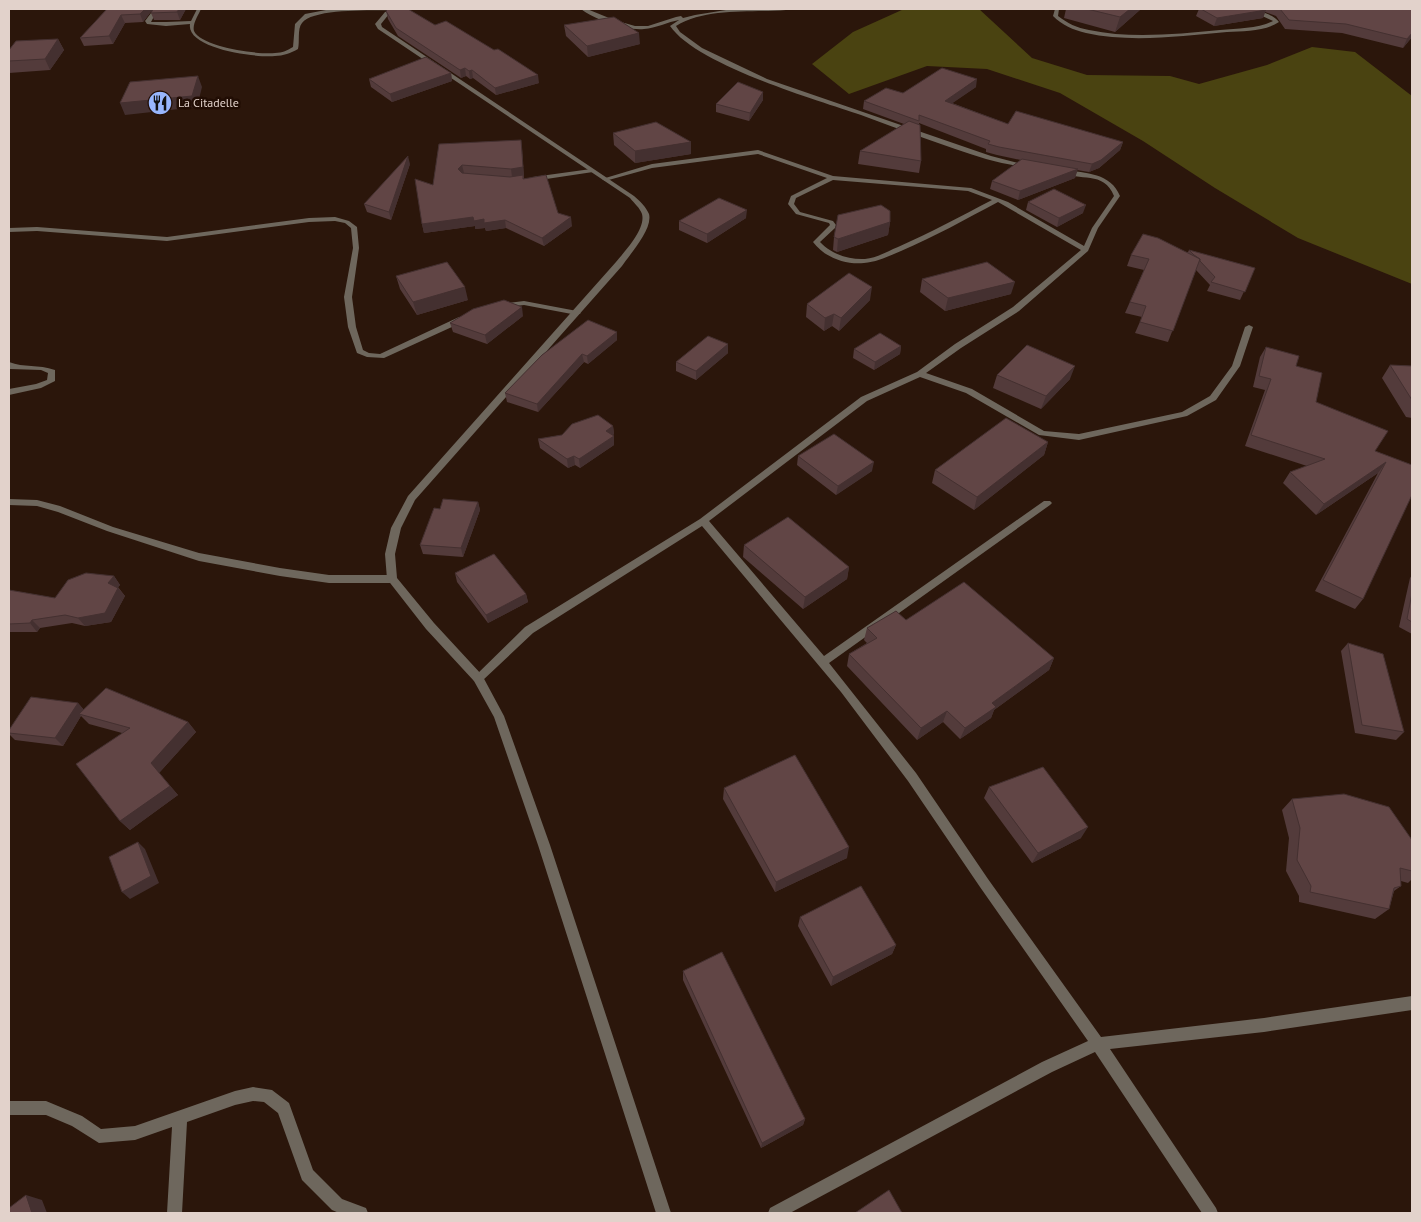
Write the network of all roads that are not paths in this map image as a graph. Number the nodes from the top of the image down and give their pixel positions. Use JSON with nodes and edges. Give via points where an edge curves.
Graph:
{"nodes":[{"id":1,"x":156,"y":9,"type":"edge"},
{"id":2,"x":199,"y":9,"type":"edge"},
{"id":3,"x":404,"y":9,"type":"edge"},
{"id":4,"x":583,"y":9,"type":"edge"},
{"id":5,"x":786,"y":9,"type":"edge"},
{"id":6,"x":1057,"y":9,"type":"edge"},
{"id":7,"x":1250,"y":9,"type":"edge"},
{"id":8,"x":687,"y":17,"type":"junction"},
{"id":9,"x":192,"y":22,"type":"junction"},
{"id":10,"x":1036,"y":167,"type":"edge"},
{"id":11,"x":1054,"y":170,"type":"edge"},
{"id":12,"x":591,"y":171,"type":"junction"},
{"id":13,"x":832,"y":178,"type":"junction"},
{"id":14,"x":604,"y":179,"type":"junction"},
{"id":15,"x":526,"y":180,"type":"edge"},
{"id":16,"x":997,"y":200,"type":"junction"},
{"id":17,"x":9,"y":230,"type":"edge"},
{"id":18,"x":1086,"y":250,"type":"junction"},
{"id":19,"x":488,"y":310,"type":"edge"},
{"id":20,"x":577,"y":313,"type":"junction"},
{"id":21,"x":473,"y":315,"type":"edge"},
{"id":22,"x":1250,"y":327,"type":"dead end"},
{"id":23,"x":9,"y":364,"type":"edge"},
{"id":24,"x":920,"y":374,"type":"junction"},
{"id":25,"x":9,"y":392,"type":"edge"},
{"id":26,"x":9,"y":502,"type":"edge"},
{"id":27,"x":1047,"y":503,"type":"dead end"},
{"id":28,"x":703,"y":521,"type":"junction"},
{"id":29,"x":392,"y":579,"type":"junction"},
{"id":30,"x":822,"y":663,"type":"junction"},
{"id":31,"x":478,"y":678,"type":"junction"},
{"id":32,"x":1412,"y":1004,"type":"edge"},
{"id":33,"x":1098,"y":1044,"type":"junction"},
{"id":34,"x":9,"y":1108,"type":"edge"},
{"id":35,"x":180,"y":1118,"type":"junction"},
{"id":36,"x":175,"y":1213,"type":"edge"},
{"id":37,"x":361,"y":1213,"type":"edge"},
{"id":38,"x":664,"y":1213,"type":"edge"},
{"id":39,"x":776,"y":1213,"type":"edge"},
{"id":40,"x":1211,"y":1213,"type":"edge"}],
"edges":[{"from":1,"to":9,"type":"street","via":[[149,23]]},
{"from":2,"to":9,"type":"street"},
{"from":3,"to":9,"type":"street","via":[[326,11],[307,15],[298,24],[296,48],[275,55],[235,51],[205,41],[192,31]]},
{"from":3,"to":12,"type":"street","via":[[387,13],[378,24],[380,28]]},
{"from":4,"to":8,"type":"street","via":[[625,25],[643,28]]},
{"from":5,"to":8,"type":"street"},
{"from":6,"to":7,"type":"street","via":[[1055,16],[1058,20],[1078,29],[1146,37],[1276,22]]},
{"from":8,"to":10,"type":"street","via":[[673,26],[681,36],[765,80],[989,158]]},
{"from":11,"to":18,"type":"street","via":[[1099,178],[1116,192],[1117,196],[1095,228]]},
{"from":12,"to":14,"type":"street"},
{"from":12,"to":15,"type":"street"},
{"from":13,"to":14,"type":"street","via":[[758,152],[745,152],[652,166]]},
{"from":13,"to":16,"type":"street","via":[[956,187]]},
{"from":13,"to":16,"type":"street","via":[[793,198],[791,204],[798,212],[833,225],[818,238],[816,242],[820,248],[856,262],[875,259],[910,244]]},
{"from":14,"to":20,"type":"street","via":[[632,197],[643,209],[646,223],[619,264]]},
{"from":16,"to":18,"type":"street"},
{"from":17,"to":21,"type":"street","via":[[37,229],[167,239],[335,219],[354,227],[356,248],[348,297],[352,327],[360,351],[382,356]]},
{"from":18,"to":24,"type":"street","via":[[1016,310]]},
{"from":19,"to":20,"type":"street","via":[[524,303]]},
{"from":20,"to":29,"type":"street","via":[[411,498],[396,528],[390,554]]},
{"from":22,"to":24,"type":"street","via":[[1236,366],[1213,398],[1184,414],[1079,437],[1042,433],[969,392]]},
{"from":23,"to":25,"type":"street","via":[[42,368],[52,372],[52,376],[51,381],[38,386]]},
{"from":24,"to":28,"type":"street","via":[[864,399]]},
{"from":26,"to":29,"type":"street","via":[[60,508],[110,529],[199,557],[329,579]]},
{"from":27,"to":30,"type":"street"},
{"from":28,"to":30,"type":"street"},
{"from":28,"to":31,"type":"street","via":[[529,630]]},
{"from":29,"to":31,"type":"street"},
{"from":30,"to":33,"type":"street","via":[[912,777]]},
{"from":31,"to":38,"type":"street","via":[[502,725],[544,845]]},
{"from":32,"to":33,"type":"street"},
{"from":33,"to":39,"type":"street","via":[[1047,1067]]},
{"from":33,"to":40,"type":"street"},
{"from":34,"to":35,"type":"street","via":[[46,1108],[77,1121],[99,1136],[135,1133]]},
{"from":35,"to":36,"type":"street"},
{"from":35,"to":37,"type":"street","via":[[235,1098],[267,1095],[284,1108],[307,1175],[337,1205]]}]}
